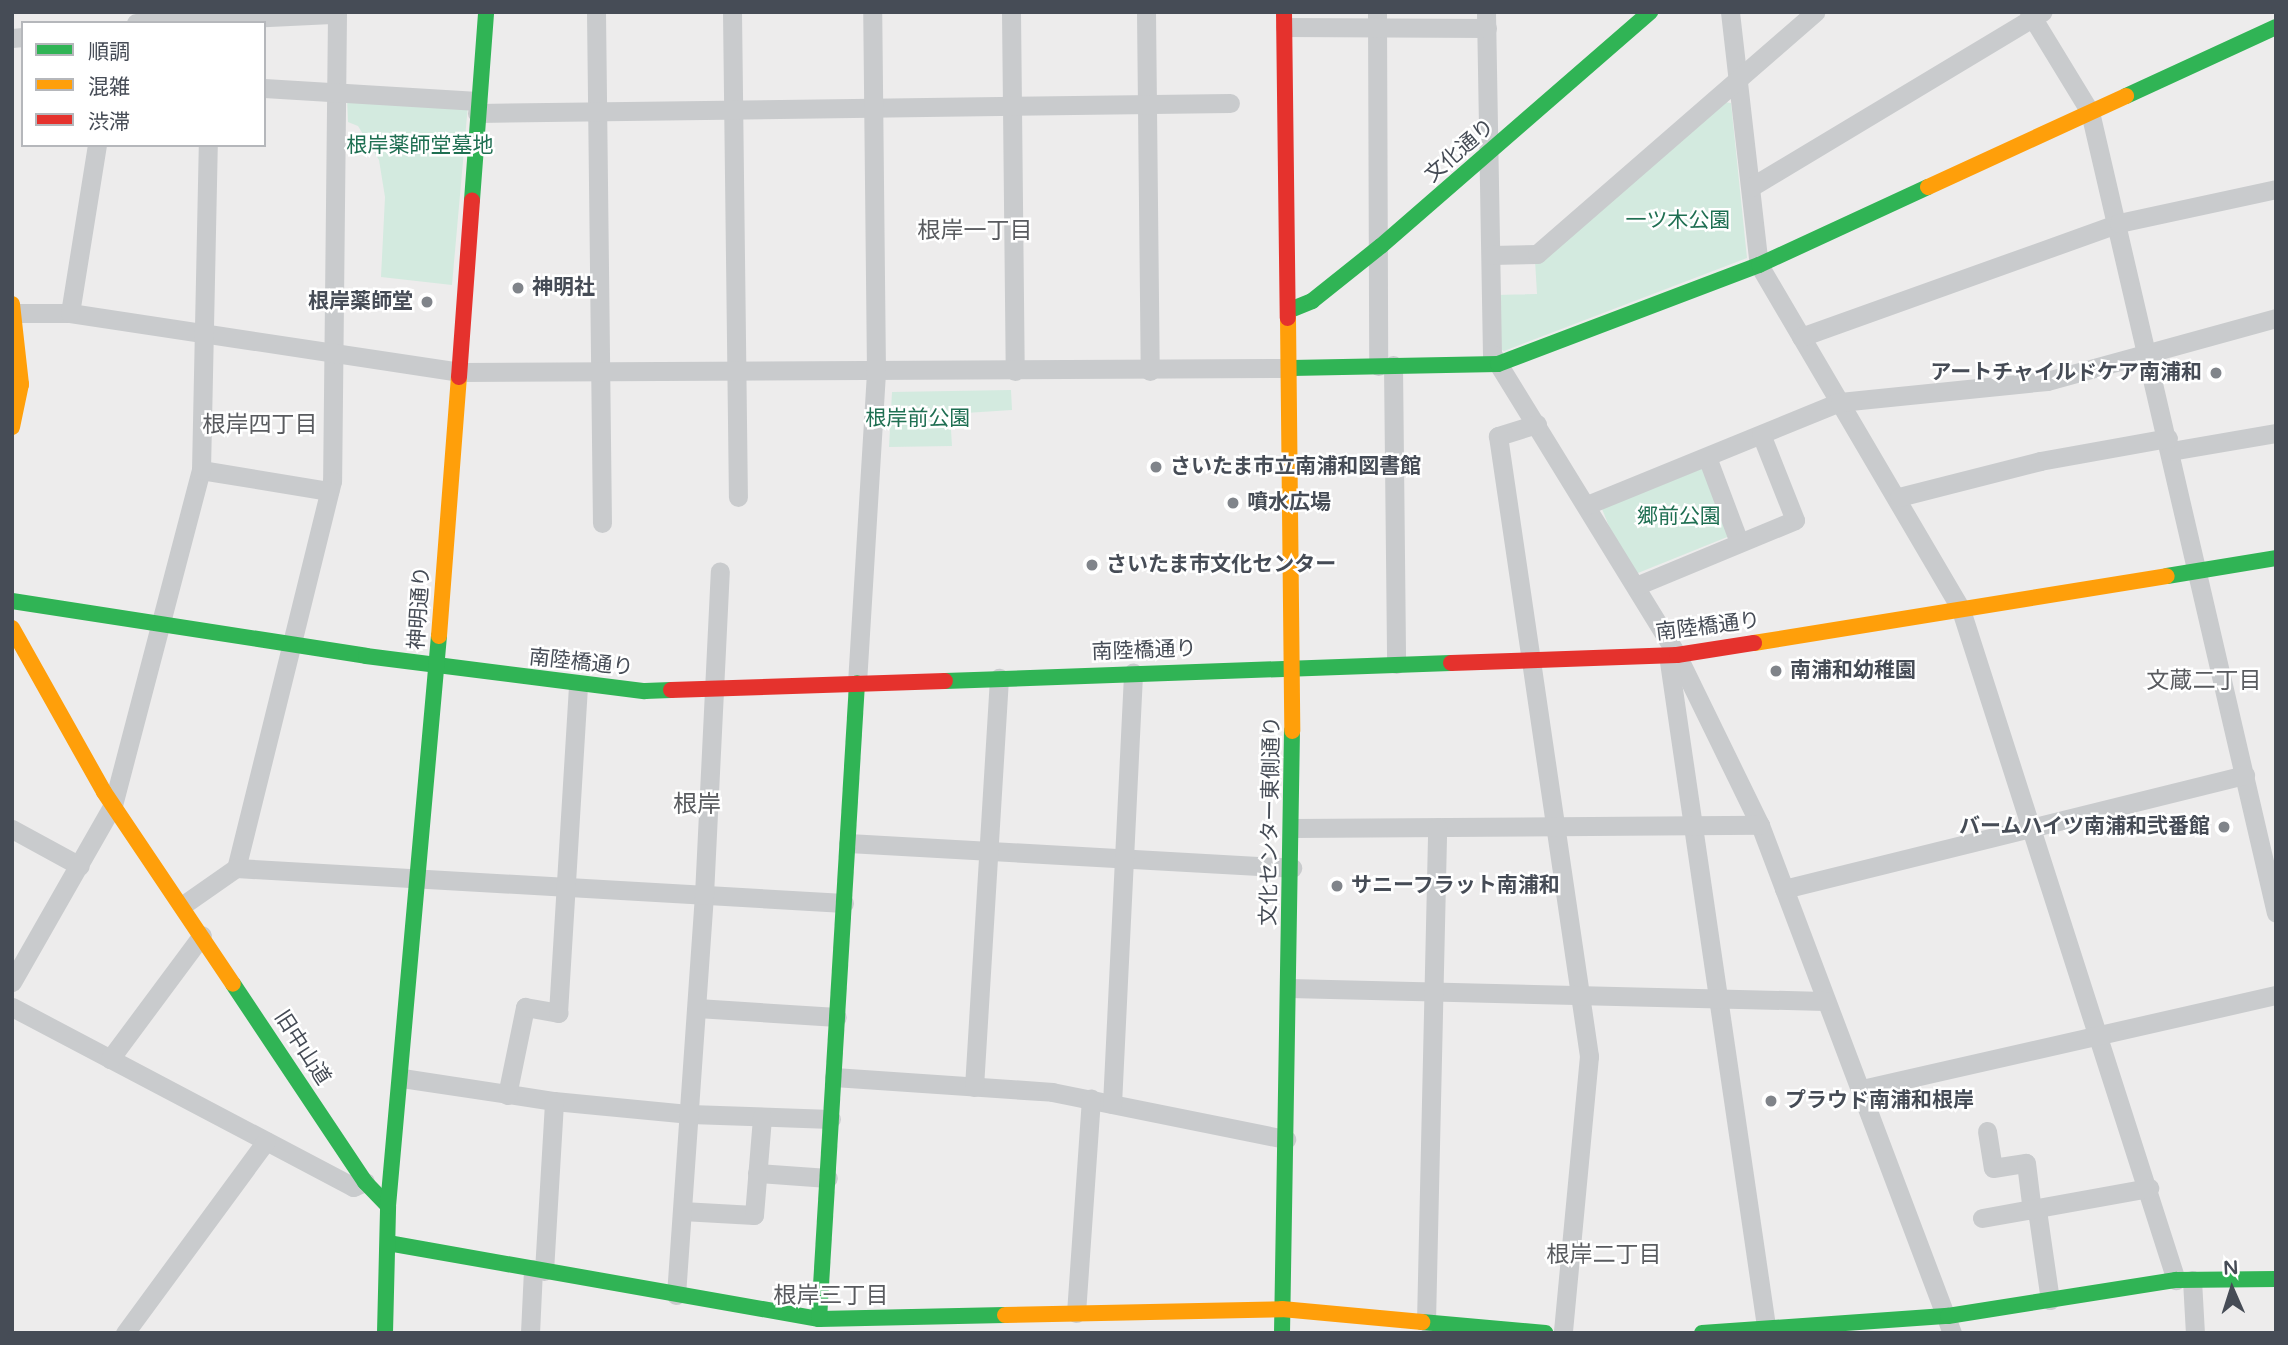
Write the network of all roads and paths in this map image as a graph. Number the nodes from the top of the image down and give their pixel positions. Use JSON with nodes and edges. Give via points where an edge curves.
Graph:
{"nodes":[{"id":1,"x":486,"y":12,"type":"edge"},
{"id":2,"x":596,"y":12,"type":"edge"},
{"id":3,"x":732,"y":12,"type":"edge"},
{"id":4,"x":872,"y":12,"type":"edge"},
{"id":5,"x":1011,"y":12,"type":"edge"},
{"id":6,"x":1146,"y":12,"type":"edge"},
{"id":7,"x":1650,"y":12,"type":"edge"},
{"id":8,"x":1730,"y":12,"type":"edge"},
{"id":9,"x":1815,"y":12,"type":"edge"},
{"id":10,"x":2035,"y":14,"type":"edge"},
{"id":11,"x":1284,"y":20,"type":"edge"},
{"id":12,"x":1377,"y":20,"type":"edge"},
{"id":13,"x":1487,"y":20,"type":"edge"},
{"id":14,"x":186,"y":21,"type":"edge"},
{"id":15,"x":2276,"y":27,"type":"edge"},
{"id":16,"x":1738,"y":80,"type":"junction"},
{"id":17,"x":266,"y":88,"type":"edge"},
{"id":18,"x":338,"y":90,"type":"junction"},
{"id":19,"x":1230,"y":103,"type":"dead end"},
{"id":20,"x":1012,"y":106,"type":"junction"},
{"id":21,"x":477,"y":107,"type":"junction"},
{"id":22,"x":1148,"y":107,"type":"junction"},
{"id":23,"x":875,"y":109,"type":"junction"},
{"id":24,"x":732,"y":111,"type":"junction"},
{"id":25,"x":598,"y":112,"type":"junction"},
{"id":26,"x":2090,"y":112,"type":"junction"},
{"id":27,"x":97,"y":147,"type":"edge"},
{"id":28,"x":208,"y":147,"type":"edge"},
{"id":29,"x":1488,"y":155,"type":"junction"},
{"id":30,"x":1751,"y":187,"type":"junction"},
{"id":31,"x":2276,"y":189,"type":"edge"},
{"id":32,"x":2119,"y":223,"type":"junction"},
{"id":33,"x":1381,"y":246,"type":"junction"},
{"id":34,"x":1491,"y":255,"type":"junction"},
{"id":35,"x":1759,"y":265,"type":"junction"},
{"id":36,"x":13,"y":310,"type":"edge"},
{"id":37,"x":1290,"y":310,"type":"junction"},
{"id":38,"x":70,"y":313,"type":"junction"},
{"id":39,"x":2276,"y":318,"type":"edge"},
{"id":40,"x":206,"y":332,"type":"junction"},
{"id":41,"x":1801,"y":337,"type":"junction"},
{"id":42,"x":333,"y":352,"type":"junction"},
{"id":43,"x":2148,"y":352,"type":"junction"},
{"id":44,"x":1498,"y":364,"type":"junction"},
{"id":45,"x":1386,"y":365,"type":"junction"},
{"id":46,"x":1291,"y":368,"type":"junction"},
{"id":47,"x":1015,"y":371,"type":"junction"},
{"id":48,"x":1150,"y":371,"type":"junction"},
{"id":49,"x":459,"y":372,"type":"junction"},
{"id":50,"x":601,"y":372,"type":"junction"},
{"id":51,"x":737,"y":373,"type":"junction"},
{"id":52,"x":876,"y":373,"type":"junction"},
{"id":53,"x":1840,"y":402,"type":"junction"},
{"id":54,"x":1536,"y":425,"type":"junction"},
{"id":55,"x":12,"y":427,"type":"edge"},
{"id":56,"x":2276,"y":433,"type":"edge"},
{"id":57,"x":1761,"y":435,"type":"junction"},
{"id":58,"x":2169,"y":444,"type":"junction"},
{"id":59,"x":1707,"y":457,"type":"junction"},
{"id":60,"x":201,"y":470,"type":"junction"},
{"id":61,"x":329,"y":491,"type":"junction"},
{"id":62,"x":738,"y":497,"type":"dead end"},
{"id":63,"x":1899,"y":497,"type":"junction"},
{"id":64,"x":1587,"y":505,"type":"junction"},
{"id":65,"x":602,"y":523,"type":"dead end"},
{"id":66,"x":1739,"y":542,"type":"junction"},
{"id":67,"x":2276,"y":558,"type":"edge"},
{"id":68,"x":720,"y":571,"type":"dead end"},
{"id":69,"x":2198,"y":571,"type":"junction"},
{"id":70,"x":1636,"y":586,"type":"junction"},
{"id":71,"x":12,"y":601,"type":"edge"},
{"id":72,"x":1960,"y":607,"type":"junction"},
{"id":73,"x":163,"y":625,"type":"junction"},
{"id":74,"x":12,"y":628,"type":"edge"},
{"id":75,"x":292,"y":644,"type":"junction"},
{"id":76,"x":1673,"y":655,"type":"junction"},
{"id":77,"x":1530,"y":659,"type":"junction"},
{"id":78,"x":437,"y":664,"type":"junction"},
{"id":79,"x":1396,"y":664,"type":"junction"},
{"id":80,"x":1293,"y":667,"type":"junction"},
{"id":81,"x":1133,"y":673,"type":"junction"},
{"id":82,"x":999,"y":678,"type":"junction"},
{"id":83,"x":857,"y":682,"type":"junction"},
{"id":84,"x":578,"y":686,"type":"junction"},
{"id":85,"x":714,"y":688,"type":"junction"},
{"id":86,"x":2245,"y":775,"type":"junction"},
{"id":87,"x":113,"y":805,"type":"junction"},
{"id":88,"x":1693,"y":825,"type":"junction"},
{"id":89,"x":1760,"y":825,"type":"junction"},
{"id":90,"x":1554,"y":826,"type":"junction"},
{"id":91,"x":2029,"y":826,"type":"junction"},
{"id":92,"x":1437,"y":827,"type":"junction"},
{"id":93,"x":1293,"y":828,"type":"junction"},
{"id":94,"x":12,"y":829,"type":"edge"},
{"id":95,"x":848,"y":843,"type":"junction"},
{"id":96,"x":986,"y":852,"type":"junction"},
{"id":97,"x":1127,"y":861,"type":"junction"},
{"id":98,"x":80,"y":866,"type":"junction"},
{"id":99,"x":1292,"y":868,"type":"junction"},
{"id":100,"x":236,"y":869,"type":"junction"},
{"id":101,"x":420,"y":876,"type":"junction"},
{"id":102,"x":566,"y":886,"type":"junction"},
{"id":103,"x":1784,"y":889,"type":"junction"},
{"id":104,"x":704,"y":895,"type":"junction"},
{"id":105,"x":844,"y":903,"type":"junction"},
{"id":106,"x":183,"y":905,"type":"junction"},
{"id":107,"x":2276,"y":913,"type":"edge"},
{"id":108,"x":202,"y":935,"type":"junction"},
{"id":109,"x":12,"y":982,"type":"edge"},
{"id":110,"x":1289,"y":988,"type":"junction"},
{"id":111,"x":1433,"y":995,"type":"junction"},
{"id":112,"x":2276,"y":995,"type":"edge"},
{"id":113,"x":1578,"y":997,"type":"junction"},
{"id":114,"x":1722,"y":1001,"type":"junction"},
{"id":115,"x":1825,"y":1001,"type":"junction"},
{"id":116,"x":12,"y":1007,"type":"edge"},
{"id":117,"x":696,"y":1008,"type":"junction"},
{"id":118,"x":837,"y":1017,"type":"junction"},
{"id":119,"x":2098,"y":1037,"type":"junction"},
{"id":120,"x":110,"y":1059,"type":"junction"},
{"id":121,"x":834,"y":1077,"type":"junction"},
{"id":122,"x":402,"y":1078,"type":"junction"},
{"id":123,"x":974,"y":1087,"type":"junction"},
{"id":124,"x":1861,"y":1089,"type":"junction"},
{"id":125,"x":508,"y":1095,"type":"junction"},
{"id":126,"x":1091,"y":1099,"type":"junction"},
{"id":127,"x":554,"y":1101,"type":"junction"},
{"id":128,"x":1112,"y":1104,"type":"junction"},
{"id":129,"x":690,"y":1114,"type":"junction"},
{"id":130,"x":762,"y":1117,"type":"junction"},
{"id":131,"x":831,"y":1119,"type":"junction"},
{"id":132,"x":1987,"y":1131,"type":"dead end"},
{"id":133,"x":1286,"y":1139,"type":"junction"},
{"id":134,"x":266,"y":1141,"type":"junction"},
{"id":135,"x":757,"y":1173,"type":"junction"},
{"id":136,"x":828,"y":1178,"type":"junction"},
{"id":137,"x":365,"y":1182,"type":"junction"},
{"id":138,"x":2149,"y":1188,"type":"junction"},
{"id":139,"x":388,"y":1206,"type":"junction"},
{"id":140,"x":682,"y":1211,"type":"junction"},
{"id":141,"x":2034,"y":1211,"type":"junction"},
{"id":142,"x":1983,"y":1218,"type":"dead end"},
{"id":143,"x":388,"y":1243,"type":"junction"},
{"id":144,"x":538,"y":1270,"type":"junction"},
{"id":145,"x":2276,"y":1279,"type":"edge"},
{"id":146,"x":2184,"y":1280,"type":"junction"},
{"id":147,"x":676,"y":1295,"type":"junction"},
{"id":148,"x":2050,"y":1300,"type":"junction"},
{"id":149,"x":1282,"y":1309,"type":"junction"},
{"id":150,"x":1146,"y":1312,"type":"junction"},
{"id":151,"x":1076,"y":1313,"type":"junction"},
{"id":152,"x":1426,"y":1322,"type":"junction"},
{"id":153,"x":958,"y":1324,"type":"edge"},
{"id":154,"x":1950,"y":1324,"type":"edge"},
{"id":155,"x":819,"y":1326,"type":"edge"},
{"id":156,"x":1394,"y":1326,"type":"edge"},
{"id":157,"x":1767,"y":1331,"type":"edge"},
{"id":158,"x":125,"y":1333,"type":"edge"},
{"id":159,"x":385,"y":1333,"type":"edge"},
{"id":160,"x":530,"y":1333,"type":"edge"},
{"id":161,"x":1146,"y":1333,"type":"edge"},
{"id":162,"x":1282,"y":1333,"type":"edge"},
{"id":163,"x":1546,"y":1333,"type":"edge"},
{"id":164,"x":1563,"y":1333,"type":"edge"},
{"id":165,"x":1702,"y":1333,"type":"edge"},
{"id":166,"x":2195,"y":1333,"type":"edge"}],
"edges":[{"from":1,"to":21,"type":"street","name":"神明通り"},
{"from":2,"to":25,"type":"street"},
{"from":3,"to":24,"type":"street"},
{"from":4,"to":23,"type":"street"},
{"from":5,"to":20,"type":"street"},
{"from":6,"to":22,"type":"street"},
{"from":7,"to":29,"type":"street","name":"文化通り"},
{"from":8,"to":16,"type":"street"},
{"from":9,"to":16,"type":"street"},
{"from":10,"to":26,"type":"street"},
{"from":10,"to":30,"type":"street"},
{"from":11,"to":12,"type":"street"},
{"from":11,"to":37,"type":"street","name":"文化センター東側通り"},
{"from":12,"to":13,"type":"street"},
{"from":12,"to":33,"type":"street"},
{"from":13,"to":29,"type":"street"},
{"from":14,"to":18,"type":"street","via":[[337,15]]},
{"from":15,"to":26,"type":"street"},
{"from":16,"to":30,"type":"street"},
{"from":16,"to":34,"type":"street","via":[[1537,254]]},
{"from":17,"to":18,"type":"street"},
{"from":18,"to":21,"type":"street"},
{"from":18,"to":42,"type":"street"},
{"from":19,"to":22,"type":"street"},
{"from":20,"to":22,"type":"street"},
{"from":20,"to":23,"type":"street"},
{"from":20,"to":47,"type":"street"},
{"from":21,"to":25,"type":"street"},
{"from":21,"to":49,"type":"street","name":"神明通り"},
{"from":22,"to":48,"type":"street"},
{"from":23,"to":24,"type":"street"},
{"from":23,"to":52,"type":"street"},
{"from":24,"to":25,"type":"street"},
{"from":24,"to":51,"type":"street"},
{"from":25,"to":50,"type":"street"},
{"from":26,"to":32,"type":"street"},
{"from":26,"to":35,"type":"street"},
{"from":27,"to":38,"type":"street"},
{"from":28,"to":40,"type":"street"},
{"from":29,"to":33,"type":"street","name":"文化通り"},
{"from":29,"to":34,"type":"street"},
{"from":30,"to":35,"type":"street"},
{"from":31,"to":32,"type":"street"},
{"from":32,"to":41,"type":"street"},
{"from":32,"to":43,"type":"street"},
{"from":33,"to":37,"type":"street","name":"文化通り","via":[[1312,301]]},
{"from":33,"to":45,"type":"street"},
{"from":34,"to":44,"type":"street","via":[[1492,354]]},
{"from":35,"to":41,"type":"street"},
{"from":35,"to":44,"type":"street"},
{"from":36,"to":38,"type":"street"},
{"from":36,"to":55,"type":"street","via":[[21,384]]},
{"from":37,"to":46,"type":"street","name":"文化センター東側通り"},
{"from":38,"to":40,"type":"street"},
{"from":39,"to":43,"type":"street"},
{"from":40,"to":42,"type":"street"},
{"from":40,"to":60,"type":"street"},
{"from":41,"to":53,"type":"street"},
{"from":42,"to":49,"type":"street"},
{"from":42,"to":61,"type":"street"},
{"from":43,"to":53,"type":"street","via":[[2047,381]]},
{"from":43,"to":58,"type":"street"},
{"from":44,"to":45,"type":"street"},
{"from":44,"to":54,"type":"street"},
{"from":45,"to":46,"type":"street"},
{"from":45,"to":79,"type":"street"},
{"from":46,"to":48,"type":"street"},
{"from":46,"to":80,"type":"street","name":"文化センター東側通り"},
{"from":47,"to":48,"type":"street"},
{"from":47,"to":52,"type":"street"},
{"from":49,"to":50,"type":"street"},
{"from":49,"to":78,"type":"street","name":"神明通り"},
{"from":50,"to":51,"type":"street"},
{"from":50,"to":65,"type":"street"},
{"from":51,"to":52,"type":"street"},
{"from":51,"to":62,"type":"street"},
{"from":52,"to":83,"type":"street"},
{"from":53,"to":57,"type":"street"},
{"from":53,"to":63,"type":"street"},
{"from":54,"to":64,"type":"street"},
{"from":54,"to":77,"type":"street","via":[[1498,436]]},
{"from":56,"to":58,"type":"street"},
{"from":57,"to":59,"type":"street"},
{"from":57,"to":66,"type":"street","via":[[1795,520]]},
{"from":58,"to":63,"type":"street","via":[[2040,461]]},
{"from":58,"to":69,"type":"street"},
{"from":59,"to":64,"type":"street"},
{"from":59,"to":66,"type":"street"},
{"from":60,"to":61,"type":"street"},
{"from":60,"to":73,"type":"street"},
{"from":61,"to":75,"type":"street"},
{"from":63,"to":72,"type":"street"},
{"from":64,"to":70,"type":"street"},
{"from":66,"to":70,"type":"street"},
{"from":67,"to":69,"type":"street","name":"南陸橋通り"},
{"from":68,"to":85,"type":"street"},
{"from":69,"to":72,"type":"street","name":"南陸橋通り"},
{"from":69,"to":86,"type":"street"},
{"from":70,"to":76,"type":"street"},
{"from":71,"to":73,"type":"street","name":"南陸橋通り"},
{"from":72,"to":76,"type":"street","name":"南陸橋通り"},
{"from":72,"to":91,"type":"street"},
{"from":73,"to":75,"type":"street","name":"南陸橋通り"},
{"from":73,"to":87,"type":"street"},
{"from":74,"to":87,"type":"street","name":"旧中山道"},
{"from":75,"to":78,"type":"street","name":"南陸橋通り"},
{"from":75,"to":100,"type":"street"},
{"from":76,"to":77,"type":"street","name":"南陸橋通り"},
{"from":76,"to":88,"type":"street"},
{"from":76,"to":89,"type":"street"},
{"from":77,"to":79,"type":"street","name":"南陸橋通り"},
{"from":77,"to":90,"type":"street"},
{"from":78,"to":84,"type":"street","name":"南陸橋通り"},
{"from":78,"to":101,"type":"street","name":"神明通り"},
{"from":79,"to":80,"type":"street","name":"南陸橋通り"},
{"from":80,"to":81,"type":"street","name":"南陸橋通り"},
{"from":80,"to":93,"type":"street","name":"文化センター東側通り"},
{"from":81,"to":82,"type":"street","name":"南陸橋通り"},
{"from":81,"to":97,"type":"street"},
{"from":82,"to":83,"type":"street","name":"南陸橋通り"},
{"from":82,"to":96,"type":"street"},
{"from":83,"to":85,"type":"street","name":"南陸橋通り"},
{"from":83,"to":95,"type":"street"},
{"from":84,"to":85,"type":"street","name":"南陸橋通り","via":[[645,691]]},
{"from":84,"to":102,"type":"street"},
{"from":85,"to":104,"type":"street"},
{"from":86,"to":91,"type":"street"},
{"from":86,"to":107,"type":"street"},
{"from":87,"to":98,"type":"street"},
{"from":87,"to":106,"type":"street","name":"旧中山道"},
{"from":88,"to":89,"type":"street"},
{"from":88,"to":90,"type":"street"},
{"from":88,"to":114,"type":"street"},
{"from":89,"to":103,"type":"street"},
{"from":90,"to":92,"type":"street"},
{"from":90,"to":113,"type":"street"},
{"from":91,"to":103,"type":"street"},
{"from":91,"to":119,"type":"street"},
{"from":92,"to":93,"type":"street"},
{"from":92,"to":111,"type":"street"},
{"from":93,"to":99,"type":"street","name":"文化センター東側通り"},
{"from":94,"to":98,"type":"street"},
{"from":95,"to":96,"type":"street"},
{"from":95,"to":105,"type":"street"},
{"from":96,"to":97,"type":"street"},
{"from":96,"to":123,"type":"street"},
{"from":97,"to":99,"type":"street"},
{"from":97,"to":128,"type":"street"},
{"from":98,"to":109,"type":"street"},
{"from":99,"to":110,"type":"street","name":"文化センター東側通り"},
{"from":100,"to":101,"type":"street"},
{"from":100,"to":106,"type":"street"},
{"from":101,"to":102,"type":"street"},
{"from":101,"to":122,"type":"street","name":"神明通り"},
{"from":102,"to":104,"type":"street"},
{"from":102,"to":125,"type":"street","via":[[558,1013],[525,1007]]},
{"from":103,"to":115,"type":"street"},
{"from":104,"to":105,"type":"street"},
{"from":104,"to":117,"type":"street"},
{"from":105,"to":118,"type":"street"},
{"from":106,"to":108,"type":"street","name":"旧中山道"},
{"from":108,"to":120,"type":"street"},
{"from":108,"to":137,"type":"street","name":"旧中山道"},
{"from":110,"to":111,"type":"street"},
{"from":110,"to":133,"type":"street","name":"文化センター東側通り"},
{"from":111,"to":113,"type":"street"},
{"from":111,"to":152,"type":"street"},
{"from":112,"to":119,"type":"street"},
{"from":113,"to":114,"type":"street"},
{"from":113,"to":164,"type":"street","via":[[1589,1056]]},
{"from":114,"to":115,"type":"street"},
{"from":114,"to":157,"type":"street"},
{"from":115,"to":124,"type":"street"},
{"from":116,"to":120,"type":"street"},
{"from":117,"to":118,"type":"street"},
{"from":117,"to":129,"type":"street"},
{"from":118,"to":121,"type":"street"},
{"from":119,"to":124,"type":"street"},
{"from":119,"to":138,"type":"street"},
{"from":120,"to":134,"type":"street"},
{"from":121,"to":123,"type":"street"},
{"from":121,"to":131,"type":"street"},
{"from":122,"to":125,"type":"street"},
{"from":122,"to":139,"type":"street","name":"神明通り"},
{"from":123,"to":126,"type":"street"},
{"from":124,"to":154,"type":"street"},
{"from":125,"to":127,"type":"street"},
{"from":126,"to":128,"type":"street"},
{"from":126,"to":151,"type":"street"},
{"from":127,"to":129,"type":"street"},
{"from":127,"to":144,"type":"street"},
{"from":128,"to":133,"type":"street"},
{"from":129,"to":130,"type":"street"},
{"from":129,"to":140,"type":"street"},
{"from":130,"to":131,"type":"street"},
{"from":130,"to":135,"type":"street"},
{"from":131,"to":136,"type":"street"},
{"from":132,"to":141,"type":"street","via":[[1993,1168],[2026,1163]]},
{"from":133,"to":149,"type":"street","name":"文化センター東側通り"},
{"from":134,"to":137,"type":"street","via":[[353,1187]]},
{"from":134,"to":158,"type":"street"},
{"from":135,"to":136,"type":"street"},
{"from":135,"to":140,"type":"street","via":[[754,1215]]},
{"from":136,"to":155,"type":"street"},
{"from":137,"to":139,"type":"street","name":"旧中山道"},
{"from":138,"to":141,"type":"street"},
{"from":138,"to":146,"type":"street"},
{"from":139,"to":143,"type":"street"},
{"from":140,"to":147,"type":"street"},
{"from":141,"to":142,"type":"street"},
{"from":141,"to":148,"type":"street"},
{"from":143,"to":144,"type":"street"},
{"from":143,"to":159,"type":"street"},
{"from":144,"to":147,"type":"street"},
{"from":144,"to":160,"type":"street"},
{"from":145,"to":146,"type":"street"},
{"from":146,"to":148,"type":"street"},
{"from":146,"to":166,"type":"street"},
{"from":147,"to":155,"type":"street"},
{"from":148,"to":154,"type":"street"},
{"from":149,"to":150,"type":"street"},
{"from":149,"to":156,"type":"street"},
{"from":149,"to":162,"type":"street","name":"文化センター東側通り"},
{"from":150,"to":151,"type":"street"},
{"from":150,"to":161,"type":"street"},
{"from":151,"to":153,"type":"street"},
{"from":152,"to":156,"type":"street"},
{"from":152,"to":163,"type":"street"},
{"from":153,"to":155,"type":"street"},
{"from":154,"to":157,"type":"street"},
{"from":157,"to":165,"type":"street"}]}
